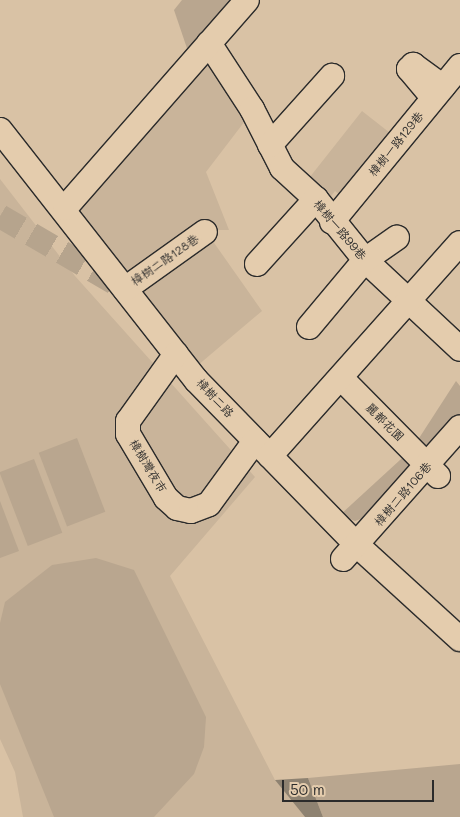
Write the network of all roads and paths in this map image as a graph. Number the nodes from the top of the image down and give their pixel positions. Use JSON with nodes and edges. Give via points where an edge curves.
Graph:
{"nodes":[{"id":1,"x":247,"y":0,"type":"edge"},
{"id":2,"x":210,"y":43,"type":"junction"},
{"id":3,"x":460,"y":66,"type":"edge"},
{"id":4,"x":332,"y":76,"type":"dead end"},
{"id":5,"x":0,"y":130,"type":"edge"},
{"id":6,"x":270,"y":145,"type":"junction"},
{"id":7,"x":8,"y":156,"type":"edge"},
{"id":8,"x":316,"y":199,"type":"junction"},
{"id":9,"x":65,"y":208,"type":"junction"},
{"id":10,"x":332,"y":222,"type":"junction"},
{"id":11,"x":205,"y":232,"type":"dead end"},
{"id":12,"x":397,"y":238,"type":"dead end"},
{"id":13,"x":460,"y":243,"type":"edge"},
{"id":14,"x":365,"y":260,"type":"junction"},
{"id":15,"x":257,"y":264,"type":"dead end"},
{"id":16,"x":125,"y":288,"type":"junction"},
{"id":17,"x":409,"y":304,"type":"junction"},
{"id":18,"x":309,"y":327,"type":"dead end"},
{"id":19,"x":460,"y":349,"type":"edge"},
{"id":20,"x":176,"y":354,"type":"junction"},
{"id":21,"x":341,"y":378,"type":"junction"},
{"id":22,"x":460,"y":427,"type":"edge"},
{"id":23,"x":263,"y":448,"type":"junction"},
{"id":24,"x":433,"y":471,"type":"junction"},
{"id":25,"x":351,"y":552,"type":"junction"},
{"id":26,"x":460,"y":639,"type":"edge"}],
"edges":[{"from":1,"to":2,"type":"street"},
{"from":2,"to":6,"type":"street","name":"樟樹一路99巷"},
{"from":2,"to":9,"type":"street"},
{"from":3,"to":10,"type":"street","name":"樟樹一路129巷"},
{"from":4,"to":6,"type":"street"},
{"from":5,"to":7,"type":"street","name":"樟樹二路"},
{"from":6,"to":8,"type":"street","name":"樟樹一路99巷","via":[[282,168]]},
{"from":7,"to":9,"type":"street","name":"樟樹二路"},
{"from":8,"to":10,"type":"street","name":"樟樹一路99巷"},
{"from":8,"to":15,"type":"street"},
{"from":9,"to":16,"type":"street","name":"樟樹二路"},
{"from":10,"to":14,"type":"street","name":"樟樹一路99巷"},
{"from":11,"to":16,"type":"street","name":"樟樹二路128巷"},
{"from":12,"to":14,"type":"street"},
{"from":13,"to":17,"type":"street"},
{"from":14,"to":17,"type":"street","name":"樟樹一路99巷"},
{"from":14,"to":18,"type":"street"},
{"from":16,"to":20,"type":"street","name":"樟樹二路"},
{"from":17,"to":19,"type":"street","name":"樟樹一路99巷"},
{"from":17,"to":21,"type":"street"},
{"from":20,"to":23,"type":"street","name":"樟樹二路"},
{"from":20,"to":23,"type":"street","name":"樟樹灣夜市","via":[[128,421],[128,434],[166,498],[177,508],[191,511],[209,504]]},
{"from":21,"to":23,"type":"street"},
{"from":21,"to":24,"type":"street","name":"麗都花園"},
{"from":22,"to":24,"type":"street","name":"樟樹二路106巷"},
{"from":23,"to":25,"type":"street","name":"樟樹二路"},
{"from":24,"to":25,"type":"street","name":"樟樹二路106巷"},
{"from":25,"to":26,"type":"street","name":"樟樹二路"}]}
